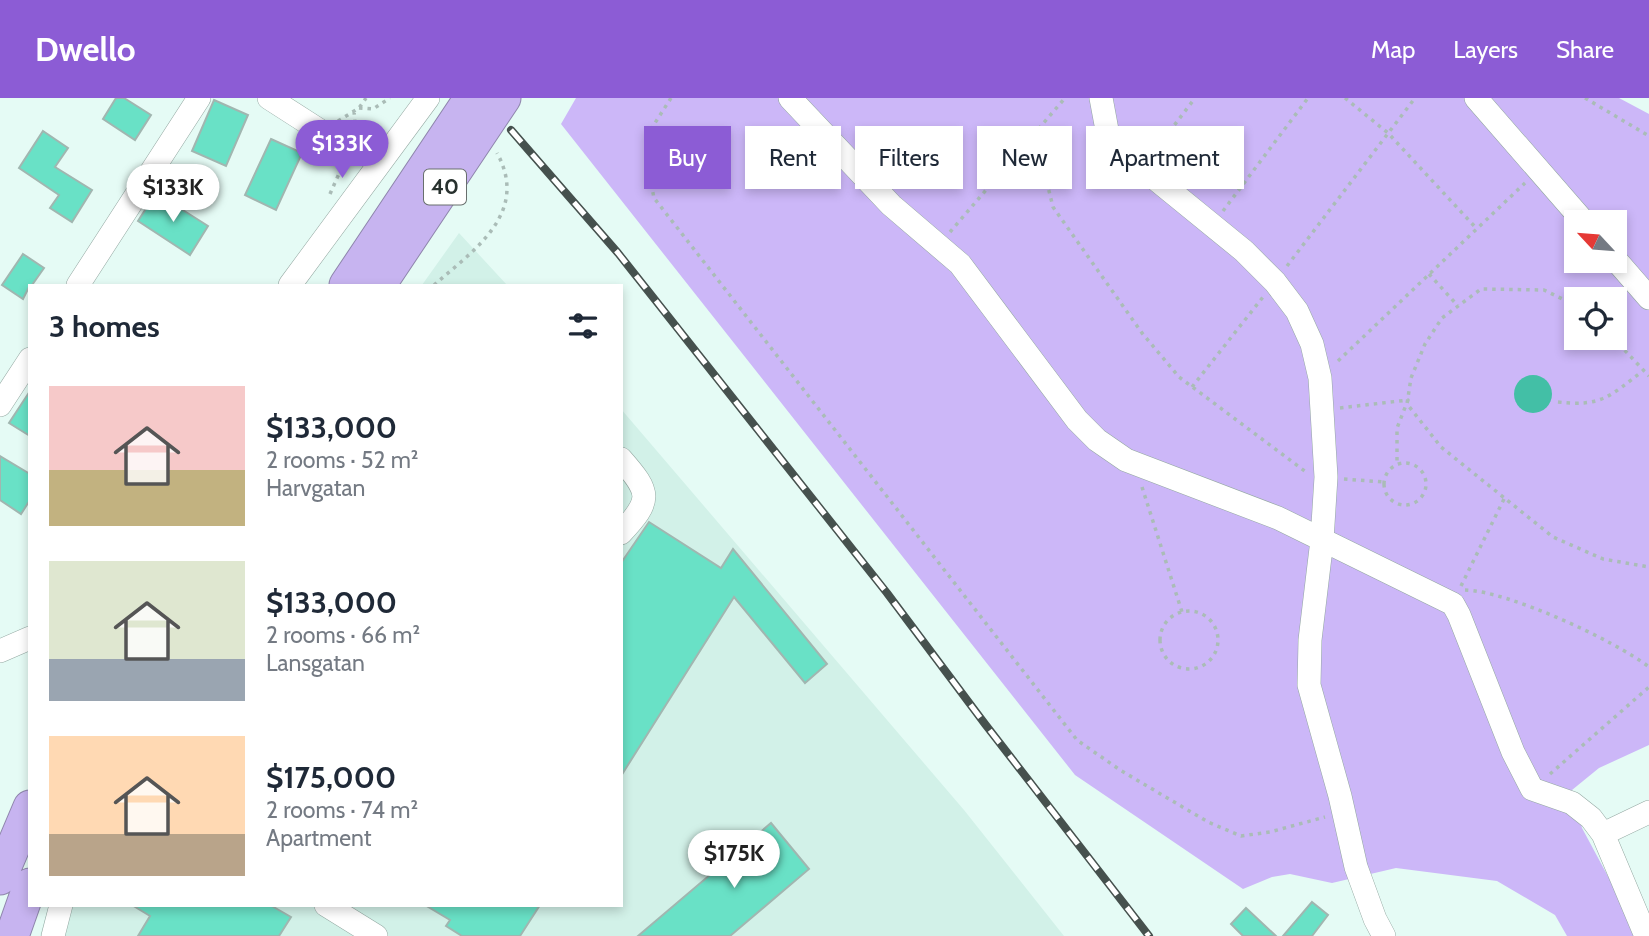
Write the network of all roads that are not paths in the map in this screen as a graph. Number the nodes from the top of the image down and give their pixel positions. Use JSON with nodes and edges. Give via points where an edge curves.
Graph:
{"nodes":[{"id":1,"x":199,"y":98,"type":"edge"},
{"id":2,"x":270,"y":98,"type":"edge"},
{"id":3,"x":428,"y":98,"type":"edge"},
{"id":4,"x":471,"y":98,"type":"edge"},
{"id":5,"x":504,"y":98,"type":"edge"},
{"id":6,"x":790,"y":98,"type":"edge"},
{"id":7,"x":1101,"y":98,"type":"edge"},
{"id":8,"x":1476,"y":98,"type":"edge"},
{"id":9,"x":322,"y":132,"type":"road end"},
{"id":10,"x":1574,"y":210,"type":"edge"},
{"id":11,"x":1627,"y":273,"type":"edge"},
{"id":12,"x":79,"y":284,"type":"edge"},
{"id":13,"x":291,"y":284,"type":"edge"},
{"id":14,"x":347,"y":284,"type":"edge"},
{"id":15,"x":380,"y":284,"type":"edge"},
{"id":16,"x":1649,"y":298,"type":"edge"},
{"id":17,"x":28,"y":362,"type":"edge"},
{"id":18,"x":0,"y":405,"type":"edge"},
{"id":19,"x":623,"y":461,"type":"edge"},
{"id":20,"x":623,"y":531,"type":"edge"},
{"id":21,"x":1322,"y":540,"type":"junction"},
{"id":22,"x":28,"y":639,"type":"edge"},
{"id":23,"x":0,"y":651,"type":"edge"},
{"id":24,"x":1649,"y":811,"type":"edge"},
{"id":25,"x":28,"y":812,"type":"edge"},
{"id":26,"x":1603,"y":834,"type":"junction"},
{"id":27,"x":0,"y":878,"type":"edge"},
{"id":28,"x":28,"y":891,"type":"edge"},
{"id":29,"x":60,"y":907,"type":"edge"},
{"id":30,"x":333,"y":907,"type":"edge"},
{"id":31,"x":12,"y":936,"type":"edge"},
{"id":32,"x":52,"y":936,"type":"edge"},
{"id":33,"x":376,"y":936,"type":"edge"},
{"id":34,"x":1384,"y":936,"type":"edge"},
{"id":35,"x":1646,"y":936,"type":"edge"}],
"edges":[{"from":1,"to":12,"type":"street"},
{"from":2,"to":9,"type":"street"},
{"from":3,"to":13,"type":"street"},
{"from":4,"to":14,"type":"highway","number":"40"},
{"from":5,"to":15,"type":"highway","number":"40"},
{"from":6,"to":21,"type":"street","via":[[891,205],[960,264],[1097,440],[1135,463],[1278,518]]},
{"from":7,"to":21,"type":"street","via":[[1107,130],[1120,150],[1244,251],[1297,311],[1320,378],[1326,477]]},
{"from":8,"to":10,"type":"street"},
{"from":11,"to":16,"type":"street"},
{"from":17,"to":18,"type":"street"},
{"from":19,"to":20,"type":"street","via":[[639,480],[645,500]]},
{"from":21,"to":26,"type":"street","via":[[1453,604],[1532,789],[1572,803]]},
{"from":21,"to":34,"type":"street","via":[[1309,685],[1362,883]]},
{"from":22,"to":23,"type":"street"},
{"from":24,"to":26,"type":"street"},
{"from":25,"to":27,"type":"highway"},
{"from":26,"to":35,"type":"street"},
{"from":28,"to":31,"type":"highway"},
{"from":29,"to":32,"type":"street"},
{"from":30,"to":33,"type":"street"}]}
